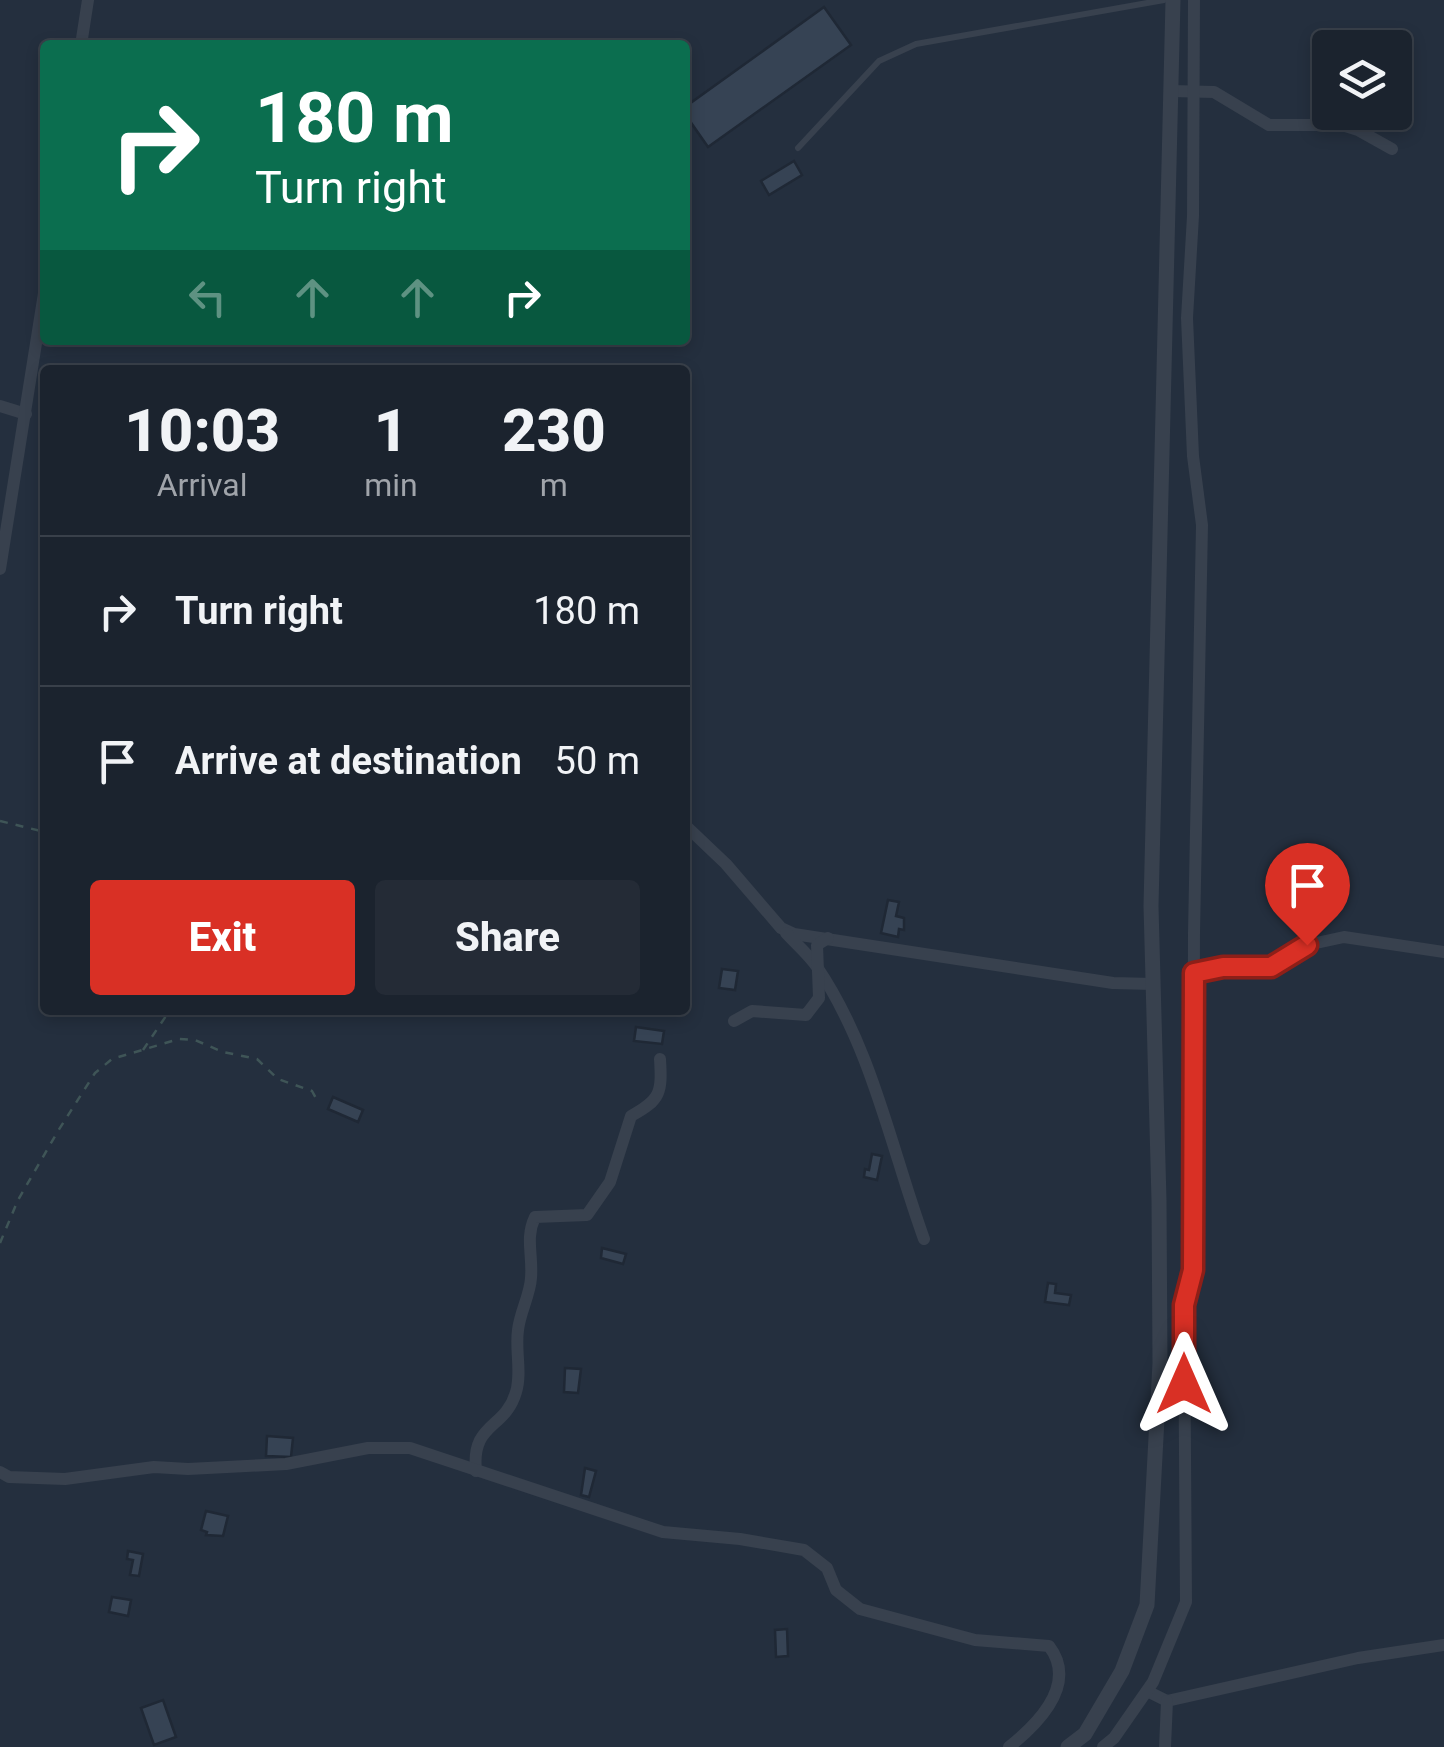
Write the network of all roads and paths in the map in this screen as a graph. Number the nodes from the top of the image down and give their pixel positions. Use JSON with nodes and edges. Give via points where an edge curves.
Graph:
{"nodes":[{"id":1,"x":88,"y":0,"type":"edge"},
{"id":2,"x":1164,"y":0,"type":"edge"},
{"id":3,"x":1173,"y":0,"type":"edge"},
{"id":4,"x":1194,"y":0,"type":"edge"},
{"id":5,"x":82,"y":40,"type":"edge"},
{"id":6,"x":1193,"y":90,"type":"junction"},
{"id":7,"x":1171,"y":92,"type":"junction"},
{"id":8,"x":798,"y":148,"type":"dead end"},
{"id":9,"x":1392,"y":149,"type":"dead end"},
{"id":10,"x":40,"y":320,"type":"edge"},
{"id":11,"x":0,"y":406,"type":"edge"},
{"id":12,"x":26,"y":414,"type":"junction"},
{"id":13,"x":0,"y":569,"type":"edge"},
{"id":14,"x":0,"y":821,"type":"edge"},
{"id":15,"x":40,"y":831,"type":"edge"},
{"id":16,"x":690,"y":831,"type":"edge"},
{"id":17,"x":781,"y":928,"type":"junction"},
{"id":18,"x":828,"y":938,"type":"junction"},
{"id":19,"x":1444,"y":952,"type":"edge"},
{"id":20,"x":816,"y":964,"type":"junction"},
{"id":21,"x":1194,"y":973,"type":"junction"},
{"id":22,"x":1153,"y":984,"type":"junction"},
{"id":23,"x":167,"y":1015,"type":"edge"},
{"id":24,"x":734,"y":1020,"type":"dead end"},
{"id":25,"x":144,"y":1050,"type":"junction"},
{"id":26,"x":660,"y":1060,"type":"dead end"},
{"id":27,"x":317,"y":1100,"type":"dead end"},
{"id":28,"x":924,"y":1239,"type":"dead end"},
{"id":29,"x":0,"y":1243,"type":"edge"},
{"id":30,"x":476,"y":1471,"type":"junction"},
{"id":31,"x":0,"y":1472,"type":"edge"},
{"id":32,"x":1444,"y":1645,"type":"edge"},
{"id":33,"x":1147,"y":1691,"type":"junction"},
{"id":34,"x":1168,"y":1701,"type":"junction"},
{"id":35,"x":1009,"y":1747,"type":"edge"},
{"id":36,"x":1068,"y":1747,"type":"edge"},
{"id":37,"x":1103,"y":1747,"type":"edge"},
{"id":38,"x":1165,"y":1747,"type":"edge"}],
"edges":[{"from":1,"to":5,"type":"street"},
{"from":2,"to":8,"type":"lane","via":[[916,44],[879,61]]},
{"from":3,"to":7,"type":"street"},
{"from":4,"to":6,"type":"street"},
{"from":6,"to":7,"type":"street"},
{"from":6,"to":9,"type":"street","via":[[1214,92],[1261,123],[1332,123]]},
{"from":6,"to":21,"type":"street","via":[[1187,318],[1202,524]]},
{"from":7,"to":22,"type":"street"},
{"from":10,"to":12,"type":"street"},
{"from":11,"to":12,"type":"street"},
{"from":12,"to":13,"type":"street"},
{"from":14,"to":15,"type":"path"},
{"from":16,"to":17,"type":"street"},
{"from":17,"to":18,"type":"street"},
{"from":17,"to":20,"type":"street"},
{"from":18,"to":20,"type":"street","via":[[817,945]]},
{"from":18,"to":22,"type":"street"},
{"from":19,"to":21,"type":"street","via":[[1344,937],[1307,945],[1271,967]]},
{"from":20,"to":24,"type":"street","via":[[819,998],[806,1014],[752,1011]]},
{"from":20,"to":28,"type":"street","via":[[874,1086]]},
{"from":21,"to":33,"type":"street","via":[[1193,1270],[1184,1305],[1186,1602]]},
{"from":22,"to":36,"type":"street","via":[[1160,1362],[1148,1605],[1122,1670],[1085,1734]]},
{"from":23,"to":25,"type":"path"},
{"from":25,"to":27,"type":"path","via":[[195,1040],[257,1060]]},
{"from":25,"to":29,"type":"path","via":[[112,1059],[95,1073],[18,1200]]},
{"from":26,"to":30,"type":"street","via":[[662,1088],[651,1106],[631,1116],[610,1182],[587,1215],[535,1217],[528,1232],[532,1280],[517,1334],[518,1388],[510,1408],[482,1434],[474,1450]]},
{"from":30,"to":31,"type":"street","via":[[410,1448],[368,1448],[286,1464],[154,1467],[65,1479]]},
{"from":30,"to":35,"type":"street","via":[[663,1532],[804,1550],[860,1609],[974,1640],[1049,1646],[1060,1660],[1062,1680],[1034,1728]]},
{"from":32,"to":34,"type":"street"},
{"from":33,"to":34,"type":"street"},
{"from":33,"to":37,"type":"street"},
{"from":34,"to":38,"type":"street"}]}
